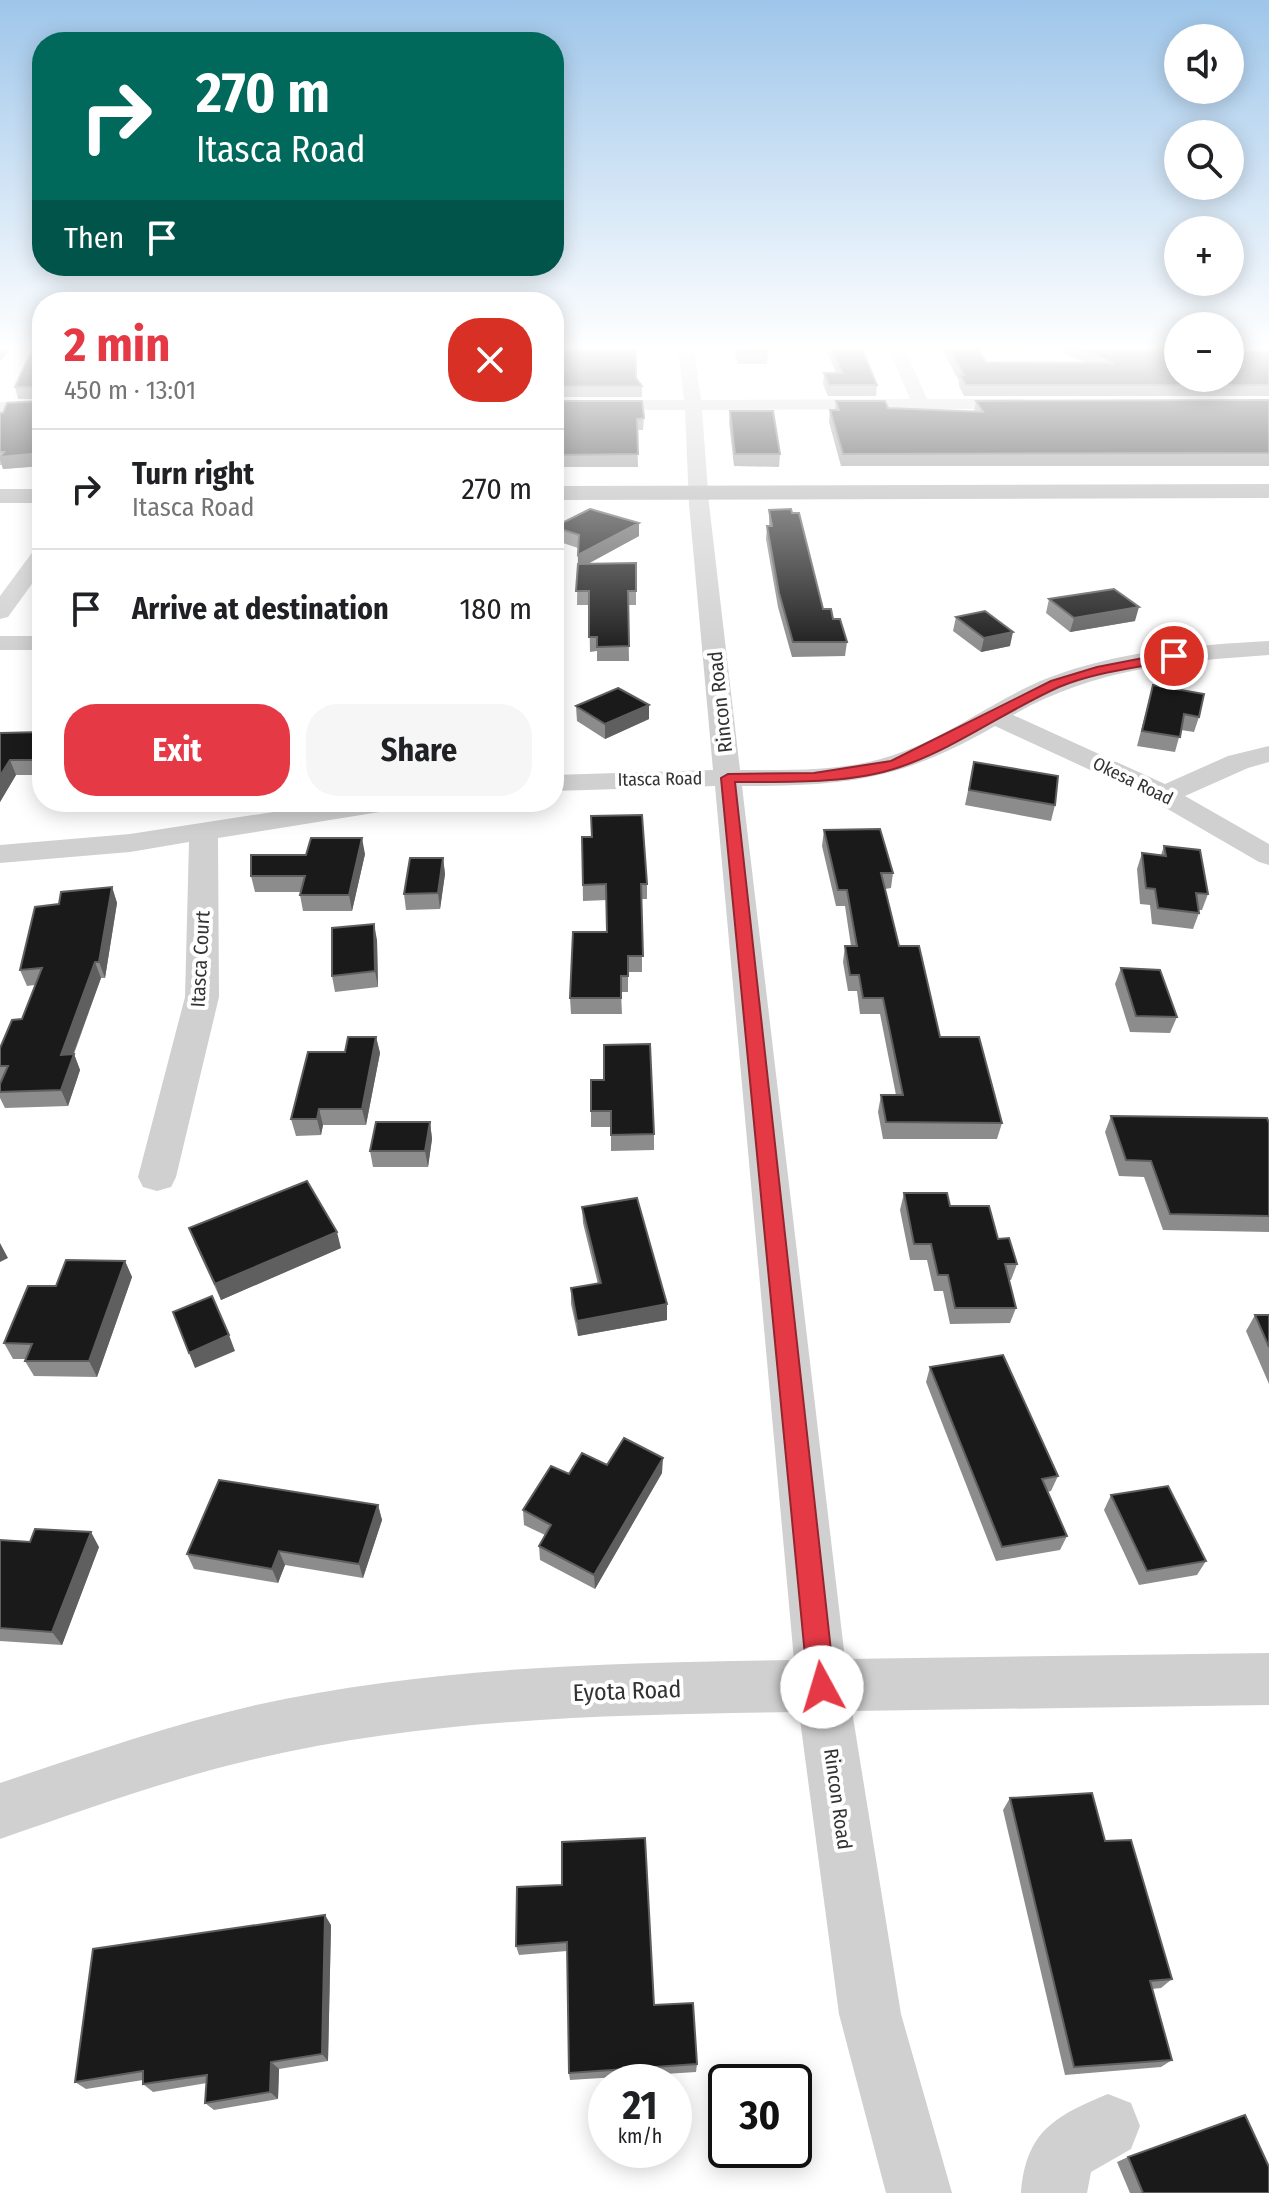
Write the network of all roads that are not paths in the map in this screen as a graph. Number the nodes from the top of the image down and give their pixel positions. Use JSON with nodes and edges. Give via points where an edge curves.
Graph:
{"nodes":[{"id":1,"x":696,"y":451,"type":"edge"},
{"id":2,"x":1269,"y":491,"type":"edge"},
{"id":3,"x":564,"y":493,"type":"edge"},
{"id":4,"x":698,"y":493,"type":"junction"},
{"id":5,"x":0,"y":496,"type":"edge"},
{"id":6,"x":32,"y":496,"type":"edge"},
{"id":7,"x":32,"y":569,"type":"edge"},
{"id":8,"x":0,"y":612,"type":"edge"},
{"id":9,"x":0,"y":643,"type":"edge"},
{"id":10,"x":32,"y":643,"type":"edge"},
{"id":11,"x":1269,"y":648,"type":"edge"},
{"id":12,"x":992,"y":715,"type":"junction"},
{"id":13,"x":1269,"y":754,"type":"edge"},
{"id":14,"x":728,"y":778,"type":"junction"},
{"id":15,"x":564,"y":783,"type":"edge"},
{"id":16,"x":1164,"y":795,"type":"junction"},
{"id":17,"x":331,"y":812,"type":"edge"},
{"id":18,"x":204,"y":833,"type":"junction"},
{"id":19,"x":0,"y":854,"type":"edge"},
{"id":20,"x":1269,"y":856,"type":"edge"},
{"id":21,"x":157,"y":1177,"type":"dead end"},
{"id":22,"x":1269,"y":1679,"type":"edge"},
{"id":23,"x":822,"y":1687,"type":"junction"},
{"id":24,"x":0,"y":1811,"type":"edge"},
{"id":25,"x":1108,"y":2126,"type":"dead end"},
{"id":26,"x":919,"y":2193,"type":"edge"},
{"id":27,"x":1054,"y":2193,"type":"edge"}],
"edges":[{"from":1,"to":4,"type":"street","name":"Rincon Road"},
{"from":2,"to":4,"type":"main road"},
{"from":3,"to":4,"type":"main road"},
{"from":4,"to":14,"type":"street","name":"Rincon Road"},
{"from":5,"to":6,"type":"main road"},
{"from":7,"to":8,"type":"street"},
{"from":9,"to":10,"type":"street"},
{"from":11,"to":12,"type":"street","name":"Itasca Road","via":[[1152,659],[1097,671]]},
{"from":12,"to":14,"type":"street","name":"Itasca Road","via":[[894,765],[814,778]]},
{"from":12,"to":16,"type":"street","name":"Okesa Road"},
{"from":13,"to":16,"type":"street"},
{"from":14,"to":15,"type":"street","name":"Itasca Road"},
{"from":14,"to":23,"type":"street","name":"Rincon Road"},
{"from":16,"to":20,"type":"street","name":"Okesa Road"},
{"from":17,"to":18,"type":"street"},
{"from":18,"to":19,"type":"street"},
{"from":18,"to":21,"type":"street","name":"Itasca Court","via":[[202,997]]},
{"from":22,"to":23,"type":"street","name":"Eyota Road"},
{"from":23,"to":24,"type":"street","name":"Eyota Road","via":[[618,1689],[416,1704],[256,1732]]},
{"from":23,"to":26,"type":"street","name":"Rincon Road","via":[[870,2014]]},
{"from":25,"to":27,"type":"street","via":[[1071,2143],[1054,2174]]}]}
